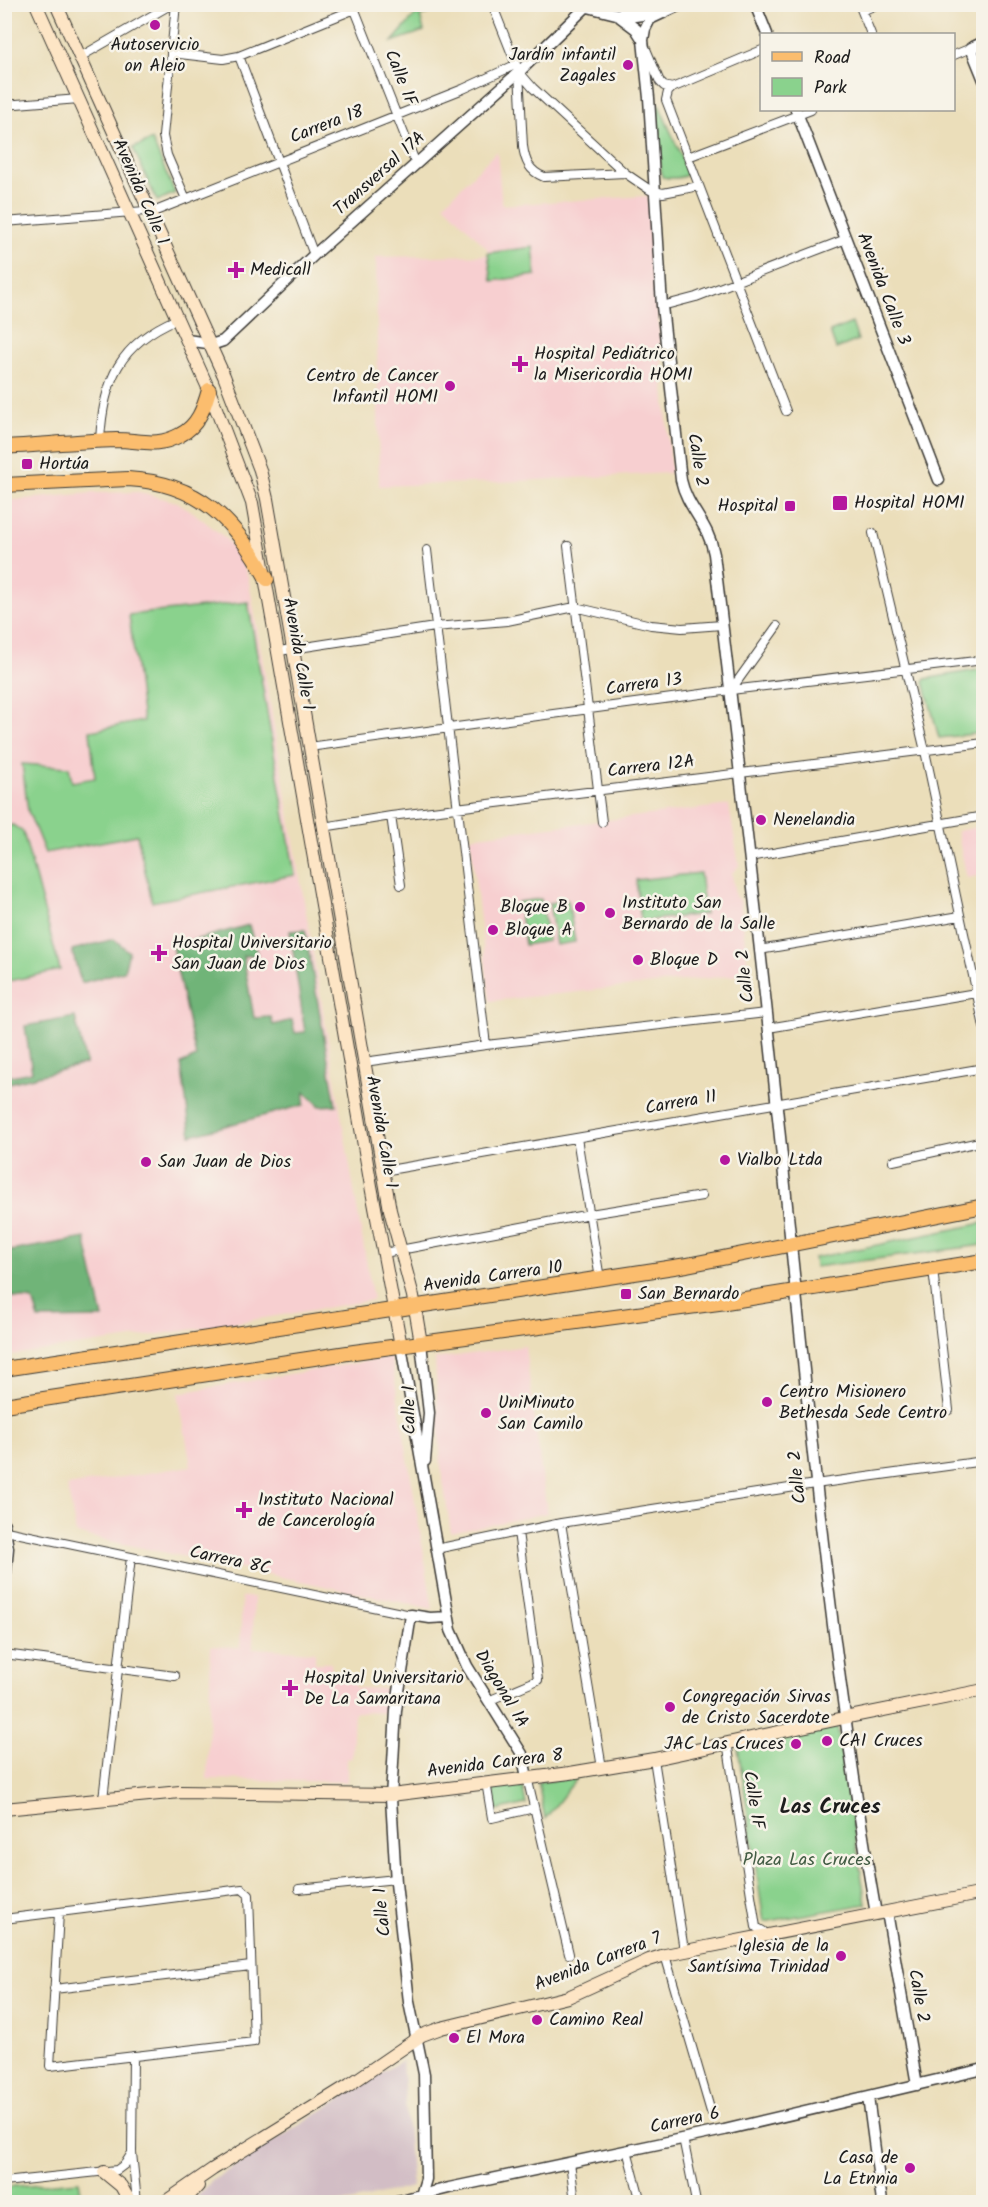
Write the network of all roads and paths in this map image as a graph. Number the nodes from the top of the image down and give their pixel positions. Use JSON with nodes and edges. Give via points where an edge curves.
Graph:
{"nodes":[{"id":1,"x":36,"y":4,"type":"edge"},
{"id":2,"x":56,"y":4,"type":"edge"},
{"id":3,"x":150,"y":4,"type":"edge"},
{"id":4,"x":174,"y":4,"type":"edge"},
{"id":5,"x":492,"y":4,"type":"edge"},
{"id":6,"x":642,"y":4,"type":"edge"},
{"id":7,"x":682,"y":4,"type":"edge"},
{"id":8,"x":755,"y":4,"type":"edge"},
{"id":9,"x":878,"y":4,"type":"edge"},
{"id":10,"x":583,"y":6,"type":"edge"},
{"id":11,"x":354,"y":7,"type":"edge"},
{"id":12,"x":663,"y":7,"type":"edge"},
{"id":13,"x":861,"y":8,"type":"edge"},
{"id":14,"x":613,"y":14,"type":"junction"},
{"id":15,"x":154,"y":15,"type":"junction"},
{"id":16,"x":767,"y":33,"type":"edge"},
{"id":17,"x":871,"y":33,"type":"edge"},
{"id":18,"x":643,"y":40,"type":"junction"},
{"id":19,"x":984,"y":42,"type":"edge"},
{"id":20,"x":971,"y":48,"type":"junction"},
{"id":21,"x":760,"y":51,"type":"edge"},
{"id":22,"x":171,"y":53,"type":"junction"},
{"id":23,"x":955,"y":55,"type":"edge"},
{"id":24,"x":239,"y":56,"type":"junction"},
{"id":25,"x":80,"y":57,"type":"junction"},
{"id":26,"x":517,"y":68,"type":"junction"},
{"id":27,"x":984,"y":80,"type":"edge"},
{"id":28,"x":672,"y":88,"type":"junction"},
{"id":29,"x":79,"y":99,"type":"junction"},
{"id":30,"x":4,"y":105,"type":"edge"},
{"id":31,"x":797,"y":112,"type":"edge"},
{"id":32,"x":397,"y":115,"type":"junction"},
{"id":33,"x":688,"y":157,"type":"junction"},
{"id":34,"x":279,"y":161,"type":"junction"},
{"id":35,"x":416,"y":164,"type":"junction"},
{"id":36,"x":625,"y":173,"type":"junction"},
{"id":37,"x":699,"y":186,"type":"junction"},
{"id":38,"x":654,"y":192,"type":"junction"},
{"id":39,"x":186,"y":199,"type":"junction"},
{"id":40,"x":149,"y":211,"type":"junction"},
{"id":41,"x":129,"y":213,"type":"junction"},
{"id":42,"x":4,"y":222,"type":"edge"},
{"id":43,"x":846,"y":239,"type":"junction"},
{"id":44,"x":314,"y":255,"type":"junction"},
{"id":45,"x":736,"y":282,"type":"junction"},
{"id":46,"x":662,"y":306,"type":"junction"},
{"id":47,"x":177,"y":319,"type":"junction"},
{"id":48,"x":187,"y":340,"type":"junction"},
{"id":49,"x":210,"y":344,"type":"junction"},
{"id":50,"x":209,"y":390,"type":"junction"},
{"id":51,"x":786,"y":411,"type":"dead end"},
{"id":52,"x":100,"y":441,"type":"junction"},
{"id":53,"x":4,"y":447,"type":"edge"},
{"id":54,"x":939,"y":480,"type":"dead end"},
{"id":55,"x":4,"y":485,"type":"edge"},
{"id":56,"x":873,"y":533,"type":"dead end"},
{"id":57,"x":568,"y":546,"type":"dead end"},
{"id":58,"x":427,"y":550,"type":"dead end"},
{"id":59,"x":267,"y":579,"type":"junction"},
{"id":60,"x":575,"y":607,"type":"junction"},
{"id":61,"x":722,"y":626,"type":"junction"},
{"id":62,"x":777,"y":626,"type":"dead end"},
{"id":63,"x":435,"y":627,"type":"junction"},
{"id":64,"x":286,"y":650,"type":"junction"},
{"id":65,"x":984,"y":660,"type":"edge"},
{"id":66,"x":904,"y":669,"type":"junction"},
{"id":67,"x":731,"y":690,"type":"junction"},
{"id":68,"x":588,"y":710,"type":"junction"},
{"id":69,"x":448,"y":729,"type":"junction"},
{"id":70,"x":984,"y":743,"type":"edge"},
{"id":71,"x":303,"y":748,"type":"junction"},
{"id":72,"x":925,"y":751,"type":"junction"},
{"id":73,"x":740,"y":772,"type":"junction"},
{"id":74,"x":598,"y":790,"type":"junction"},
{"id":75,"x":458,"y":808,"type":"junction"},
{"id":76,"x":391,"y":816,"type":"junction"},
{"id":77,"x":984,"y":816,"type":"edge"},
{"id":78,"x":602,"y":822,"type":"dead end"},
{"id":79,"x":941,"y":824,"type":"junction"},
{"id":80,"x":323,"y":826,"type":"junction"},
{"id":81,"x":749,"y":857,"type":"junction"},
{"id":82,"x":401,"y":885,"type":"dead end"},
{"id":83,"x":960,"y":916,"type":"junction"},
{"id":84,"x":759,"y":950,"type":"junction"},
{"id":85,"x":976,"y":993,"type":"junction"},
{"id":86,"x":766,"y":1013,"type":"junction"},
{"id":87,"x":984,"y":1027,"type":"edge"},
{"id":88,"x":768,"y":1028,"type":"junction"},
{"id":89,"x":486,"y":1044,"type":"junction"},
{"id":90,"x":364,"y":1062,"type":"junction"},
{"id":91,"x":984,"y":1068,"type":"edge"},
{"id":92,"x":777,"y":1104,"type":"junction"},
{"id":93,"x":577,"y":1138,"type":"junction"},
{"id":94,"x":984,"y":1141,"type":"edge"},
{"id":95,"x":893,"y":1161,"type":"dead end"},
{"id":96,"x":383,"y":1171,"type":"junction"},
{"id":97,"x":702,"y":1196,"type":"dead end"},
{"id":98,"x":984,"y":1206,"type":"edge"},
{"id":99,"x":590,"y":1214,"type":"junction"},
{"id":100,"x":791,"y":1246,"type":"junction"},
{"id":101,"x":401,"y":1250,"type":"junction"},
{"id":102,"x":384,"y":1253,"type":"junction"},
{"id":103,"x":984,"y":1261,"type":"edge"},
{"id":104,"x":933,"y":1269,"type":"junction"},
{"id":105,"x":600,"y":1279,"type":"junction"},
{"id":106,"x":796,"y":1291,"type":"junction"},
{"id":107,"x":415,"y":1306,"type":"junction"},
{"id":108,"x":395,"y":1310,"type":"junction"},
{"id":109,"x":421,"y":1343,"type":"junction"},
{"id":110,"x":401,"y":1346,"type":"junction"},
{"id":111,"x":4,"y":1369,"type":"edge"},
{"id":112,"x":4,"y":1405,"type":"edge"},
{"id":113,"x":949,"y":1410,"type":"dead end"},
{"id":114,"x":984,"y":1461,"type":"edge"},
{"id":115,"x":424,"y":1476,"type":"junction"},
{"id":116,"x":815,"y":1484,"type":"junction"},
{"id":117,"x":561,"y":1523,"type":"junction"},
{"id":118,"x":5,"y":1527,"type":"edge"},
{"id":119,"x":518,"y":1532,"type":"junction"},
{"id":120,"x":436,"y":1549,"type":"junction"},
{"id":121,"x":132,"y":1557,"type":"junction"},
{"id":122,"x":5,"y":1584,"type":"edge"},
{"id":123,"x":4,"y":1592,"type":"edge"},
{"id":124,"x":411,"y":1616,"type":"junction"},
{"id":125,"x":448,"y":1617,"type":"junction"},
{"id":126,"x":4,"y":1654,"type":"edge"},
{"id":127,"x":118,"y":1669,"type":"junction"},
{"id":128,"x":176,"y":1676,"type":"dead end"},
{"id":129,"x":984,"y":1690,"type":"edge"},
{"id":130,"x":488,"y":1701,"type":"junction"},
{"id":131,"x":844,"y":1718,"type":"junction"},
{"id":132,"x":727,"y":1746,"type":"junction"},
{"id":133,"x":654,"y":1759,"type":"junction"},
{"id":134,"x":602,"y":1768,"type":"junction"},
{"id":135,"x":527,"y":1777,"type":"junction"},
{"id":136,"x":486,"y":1782,"type":"junction"},
{"id":137,"x":391,"y":1795,"type":"junction"},
{"id":138,"x":104,"y":1800,"type":"junction"},
{"id":139,"x":534,"y":1808,"type":"junction"},
{"id":140,"x":4,"y":1809,"type":"edge"},
{"id":141,"x":396,"y":1879,"type":"junction"},
{"id":142,"x":299,"y":1889,"type":"dead end"},
{"id":143,"x":984,"y":1893,"type":"edge"},
{"id":144,"x":59,"y":1913,"type":"junction"},
{"id":145,"x":881,"y":1913,"type":"junction"},
{"id":146,"x":4,"y":1919,"type":"edge"},
{"id":147,"x":761,"y":1931,"type":"junction"},
{"id":148,"x":684,"y":1950,"type":"junction"},
{"id":149,"x":569,"y":1954,"type":"dead end"},
{"id":150,"x":665,"y":1954,"type":"junction"},
{"id":151,"x":251,"y":1966,"type":"junction"},
{"id":152,"x":54,"y":1989,"type":"junction"},
{"id":153,"x":416,"y":2039,"type":"junction"},
{"id":154,"x":134,"y":2056,"type":"junction"},
{"id":155,"x":984,"y":2069,"type":"edge"},
{"id":156,"x":917,"y":2085,"type":"junction"},
{"id":157,"x":868,"y":2097,"type":"junction"},
{"id":158,"x":711,"y":2112,"type":"dead end"},
{"id":159,"x":683,"y":2139,"type":"junction"},
{"id":160,"x":627,"y":2150,"type":"junction"},
{"id":161,"x":132,"y":2153,"type":"junction"},
{"id":162,"x":570,"y":2162,"type":"junction"},
{"id":163,"x":213,"y":2169,"type":"junction"},
{"id":164,"x":104,"y":2172,"type":"junction"},
{"id":165,"x":4,"y":2182,"type":"edge"},
{"id":166,"x":421,"y":2199,"type":"edge"},
{"id":167,"x":130,"y":2202,"type":"edge"},
{"id":168,"x":137,"y":2202,"type":"edge"},
{"id":169,"x":165,"y":2202,"type":"edge"},
{"id":170,"x":183,"y":2202,"type":"edge"},
{"id":171,"x":393,"y":2202,"type":"edge"},
{"id":172,"x":575,"y":2202,"type":"edge"},
{"id":173,"x":641,"y":2202,"type":"edge"},
{"id":174,"x":696,"y":2202,"type":"edge"},
{"id":175,"x":882,"y":2202,"type":"edge"}],
"edges":[{"from":1,"to":29,"type":"main road","name":"Avenida Calle 1"},
{"from":2,"to":25,"type":"main road","name":"Avenida Calle 1"},
{"from":3,"to":15,"type":"street"},
{"from":4,"to":15,"type":"street"},
{"from":4,"to":22,"type":"street"},
{"from":5,"to":26,"type":"street"},
{"from":6,"to":14,"type":"street","via":[[629,12]]},
{"from":7,"to":12,"type":"street"},
{"from":8,"to":16,"type":"street"},
{"from":9,"to":13,"type":"street"},
{"from":10,"to":14,"type":"street"},
{"from":10,"to":26,"type":"street","name":"Transversal 17A"},
{"from":11,"to":24,"type":"street"},
{"from":11,"to":32,"type":"street","name":"Calle 1F"},
{"from":12,"to":14,"type":"street","via":[[628,17]]},
{"from":12,"to":18,"type":"street","via":[[650,19]]},
{"from":13,"to":17,"type":"street"},
{"from":14,"to":18,"type":"street","via":[[633,26]]},
{"from":15,"to":25,"type":"street"},
{"from":18,"to":28,"type":"street","via":[[660,82]]},
{"from":18,"to":38,"type":"street","name":"Calle 2"},
{"from":19,"to":20,"type":"street"},
{"from":20,"to":23,"type":"street"},
{"from":20,"to":27,"type":"street"},
{"from":21,"to":28,"type":"street"},
{"from":22,"to":24,"type":"street","via":[[223,59]]},
{"from":22,"to":39,"type":"street","via":[[164,141]]},
{"from":24,"to":34,"type":"street"},
{"from":25,"to":40,"type":"main road","name":"Avenida Calle 1"},
{"from":26,"to":32,"type":"street","name":"Carrera 18"},
{"from":26,"to":35,"type":"street","name":"Transversal 17A"},
{"from":26,"to":36,"type":"street","via":[[533,88]]},
{"from":26,"to":36,"type":"street","via":[[525,158],[533,171],[544,177]]},
{"from":28,"to":33,"type":"street","via":[[666,96],[667,104]]},
{"from":29,"to":30,"type":"street"},
{"from":29,"to":41,"type":"main road","name":"Avenida Calle 1"},
{"from":31,"to":33,"type":"street"},
{"from":31,"to":43,"type":"street","name":"Avenida Calle 3"},
{"from":32,"to":34,"type":"street","name":"Carrera 18"},
{"from":32,"to":35,"type":"street","name":"Calle 1F"},
{"from":33,"to":37,"type":"street"},
{"from":34,"to":39,"type":"street","name":"Carrera 18"},
{"from":34,"to":44,"type":"street"},
{"from":35,"to":44,"type":"street","name":"Transversal 17A"},
{"from":36,"to":38,"type":"street"},
{"from":37,"to":38,"type":"street","via":[[669,194]]},
{"from":37,"to":45,"type":"street"},
{"from":38,"to":46,"type":"street","name":"Calle 2"},
{"from":39,"to":40,"type":"street","name":"Carrera 18"},
{"from":40,"to":41,"type":"street","name":"Carrera 18"},
{"from":40,"to":49,"type":"main road","name":"Avenida Calle 1"},
{"from":41,"to":42,"type":"street","name":"Carrera 18"},
{"from":41,"to":47,"type":"main road","name":"Avenida Calle 1"},
{"from":43,"to":45,"type":"street"},
{"from":43,"to":54,"type":"street","name":"Avenida Calle 3"},
{"from":44,"to":49,"type":"street","name":"Transversal 17A","via":[[223,340]]},
{"from":45,"to":46,"type":"street"},
{"from":45,"to":51,"type":"street"},
{"from":46,"to":61,"type":"street","name":"Calle 2","via":[[681,480],[711,538]]},
{"from":47,"to":48,"type":"main road","name":"Avenida Calle 1"},
{"from":47,"to":52,"type":"street","via":[[155,328],[137,342],[118,365],[104,403]]},
{"from":48,"to":49,"type":"street"},
{"from":48,"to":50,"type":"main road","name":"Avenida Calle 1"},
{"from":49,"to":64,"type":"main road","name":"Avenida Calle 1","via":[[260,470]]},
{"from":50,"to":52,"type":"main road","via":[[199,417],[180,435],[150,444]]},
{"from":50,"to":59,"type":"main road","name":"Avenida Calle 1","via":[[252,503]]},
{"from":52,"to":53,"type":"main road"},
{"from":55,"to":59,"type":"main road","via":[[128,478],[168,486],[204,501],[219,513],[246,544]]},
{"from":56,"to":66,"type":"street"},
{"from":57,"to":60,"type":"street"},
{"from":58,"to":63,"type":"street"},
{"from":59,"to":64,"type":"main road","name":"Avenida Calle 1"},
{"from":60,"to":61,"type":"street","via":[[651,625]]},
{"from":60,"to":63,"type":"street","via":[[507,621]]},
{"from":60,"to":68,"type":"street"},
{"from":61,"to":67,"type":"street","name":"Calle 2"},
{"from":62,"to":67,"type":"street"},
{"from":63,"to":64,"type":"street"},
{"from":63,"to":69,"type":"street"},
{"from":64,"to":71,"type":"main road","name":"Avenida Calle 1"},
{"from":65,"to":66,"type":"street","name":"Carrera 13"},
{"from":66,"to":67,"type":"street","name":"Carrera 13"},
{"from":66,"to":72,"type":"street"},
{"from":67,"to":68,"type":"street","name":"Carrera 13"},
{"from":67,"to":73,"type":"street","name":"Calle 2"},
{"from":68,"to":69,"type":"street","name":"Carrera 13"},
{"from":68,"to":74,"type":"street"},
{"from":69,"to":71,"type":"street","name":"Carrera 13"},
{"from":69,"to":75,"type":"street"},
{"from":70,"to":72,"type":"street","name":"Carrera 12A"},
{"from":71,"to":80,"type":"main road","name":"Avenida Calle 1"},
{"from":71,"to":102,"type":"main road","name":"Avenida Calle 1"},
{"from":72,"to":73,"type":"street","name":"Carrera 12A"},
{"from":72,"to":79,"type":"street"},
{"from":73,"to":74,"type":"street","name":"Carrera 12A"},
{"from":73,"to":81,"type":"street","name":"Calle 2"},
{"from":74,"to":75,"type":"street","name":"Carrera 12A"},
{"from":74,"to":78,"type":"street"},
{"from":75,"to":76,"type":"street","name":"Carrera 12A"},
{"from":75,"to":89,"type":"street"},
{"from":76,"to":80,"type":"street","name":"Carrera 12A"},
{"from":76,"to":82,"type":"street"},
{"from":77,"to":79,"type":"street"},
{"from":79,"to":81,"type":"street"},
{"from":79,"to":83,"type":"street"},
{"from":80,"to":90,"type":"main road","name":"Avenida Calle 1"},
{"from":81,"to":84,"type":"street","name":"Calle 2"},
{"from":83,"to":84,"type":"street"},
{"from":83,"to":85,"type":"street"},
{"from":84,"to":86,"type":"street","name":"Calle 2"},
{"from":85,"to":87,"type":"street"},
{"from":85,"to":88,"type":"street"},
{"from":86,"to":88,"type":"street","name":"Calle 2"},
{"from":86,"to":89,"type":"street"},
{"from":88,"to":92,"type":"street","name":"Calle 2"},
{"from":89,"to":90,"type":"street"},
{"from":90,"to":96,"type":"main road","name":"Avenida Calle 1"},
{"from":91,"to":92,"type":"street","name":"Carrera 11"},
{"from":92,"to":93,"type":"street","name":"Carrera 11"},
{"from":92,"to":100,"type":"street","name":"Calle 2"},
{"from":93,"to":96,"type":"street","name":"Carrera 11"},
{"from":93,"to":99,"type":"street"},
{"from":94,"to":95,"type":"street"},
{"from":96,"to":101,"type":"main road","name":"Avenida Calle 1"},
{"from":97,"to":99,"type":"street"},
{"from":98,"to":100,"type":"main road","name":"Avenida Carrera 10"},
{"from":99,"to":101,"type":"street"},
{"from":99,"to":105,"type":"street"},
{"from":100,"to":105,"type":"main road","name":"Avenida Carrera 10"},
{"from":100,"to":106,"type":"street","name":"Calle 2"},
{"from":101,"to":102,"type":"street"},
{"from":101,"to":107,"type":"main road","name":"Avenida Calle 1"},
{"from":102,"to":108,"type":"main road","name":"Avenida Calle 1"},
{"from":103,"to":104,"type":"main road"},
{"from":104,"to":106,"type":"main road"},
{"from":104,"to":113,"type":"street"},
{"from":105,"to":107,"type":"main road","name":"Avenida Carrera 10"},
{"from":106,"to":109,"type":"main road"},
{"from":106,"to":116,"type":"street","name":"Calle 2"},
{"from":107,"to":108,"type":"main road","name":"Avenida Carrera 10"},
{"from":107,"to":109,"type":"main road","name":"Avenida Calle 1"},
{"from":108,"to":110,"type":"main road","name":"Avenida Calle 1"},
{"from":108,"to":111,"type":"main road","name":"Avenida Carrera 10"},
{"from":109,"to":110,"type":"main road"},
{"from":109,"to":115,"type":"street","name":"Calle 1","via":[[429,1413]]},
{"from":110,"to":112,"type":"main road"},
{"from":110,"to":115,"type":"street","name":"Calle 1"},
{"from":114,"to":116,"type":"street"},
{"from":115,"to":120,"type":"street","name":"Calle 1"},
{"from":116,"to":117,"type":"street"},
{"from":116,"to":131,"type":"street","name":"Calle 2"},
{"from":117,"to":119,"type":"street"},
{"from":117,"to":134,"type":"street"},
{"from":118,"to":121,"type":"street","name":"Carrera 8C"},
{"from":118,"to":122,"type":"street"},
{"from":119,"to":120,"type":"street"},
{"from":119,"to":130,"type":"street","via":[[538,1680]]},
{"from":120,"to":125,"type":"street","name":"Calle 1"},
{"from":121,"to":124,"type":"street","name":"Carrera 8C"},
{"from":121,"to":127,"type":"street"},
{"from":122,"to":123,"type":"street"},
{"from":124,"to":125,"type":"street","name":"Carrera 8C"},
{"from":124,"to":137,"type":"street","name":"Calle 1","via":[[396,1710]]},
{"from":125,"to":130,"type":"street","name":"Diagonal 1A","via":[[460,1653]]},
{"from":126,"to":127,"type":"street"},
{"from":127,"to":128,"type":"street"},
{"from":127,"to":138,"type":"street"},
{"from":129,"to":131,"type":"main road","name":"Avenida Carrera 8"},
{"from":130,"to":135,"type":"street","name":"Diagonal 1A","via":[[519,1750]]},
{"from":131,"to":132,"type":"main road","name":"Avenida Carrera 8"},
{"from":131,"to":145,"type":"street","name":"Calle 2"},
{"from":132,"to":133,"type":"main road","name":"Avenida Carrera 8"},
{"from":132,"to":147,"type":"street","name":"Calle 1F"},
{"from":133,"to":134,"type":"main road","name":"Avenida Carrera 8"},
{"from":133,"to":148,"type":"street"},
{"from":134,"to":135,"type":"main road","name":"Avenida Carrera 8"},
{"from":135,"to":136,"type":"main road","name":"Avenida Carrera 8"},
{"from":135,"to":139,"type":"street"},
{"from":136,"to":137,"type":"main road","name":"Avenida Carrera 8"},
{"from":136,"to":139,"type":"street","via":[[492,1818]]},
{"from":137,"to":138,"type":"main road","name":"Avenida Carrera 8","via":[[202,1792]]},
{"from":137,"to":141,"type":"street","name":"Calle 1"},
{"from":138,"to":140,"type":"main road","name":"Avenida Carrera 8"},
{"from":139,"to":149,"type":"street"},
{"from":141,"to":142,"type":"street"},
{"from":141,"to":153,"type":"street","name":"Calle 1"},
{"from":143,"to":145,"type":"main road","name":"Avenida Carrera 7"},
{"from":144,"to":146,"type":"street"},
{"from":144,"to":151,"type":"street","via":[[242,1889],[249,1895]]},
{"from":144,"to":152,"type":"street"},
{"from":145,"to":147,"type":"main road","name":"Avenida Carrera 7"},
{"from":145,"to":156,"type":"street","name":"Calle 2"},
{"from":147,"to":148,"type":"main road","name":"Avenida Carrera 7","via":[[747,1939]]},
{"from":148,"to":150,"type":"main road","name":"Avenida Carrera 7"},
{"from":150,"to":153,"type":"main road","name":"Avenida Carrera 7","via":[[568,1996],[441,2028]]},
{"from":150,"to":158,"type":"street"},
{"from":151,"to":152,"type":"street"},
{"from":151,"to":154,"type":"street","via":[[254,2042]]},
{"from":152,"to":154,"type":"street","via":[[50,2066]]},
{"from":153,"to":163,"type":"main road","name":"Avenida Carrera 7"},
{"from":153,"to":166,"type":"street","name":"Calle 1","via":[[424,2074],[427,2172]]},
{"from":154,"to":161,"type":"street"},
{"from":155,"to":156,"type":"street","name":"Carrera 6"},
{"from":156,"to":157,"type":"street","name":"Carrera 6"},
{"from":157,"to":159,"type":"street","name":"Carrera 6"},
{"from":157,"to":175,"type":"street"},
{"from":159,"to":160,"type":"street","name":"Carrera 6"},
{"from":159,"to":174,"type":"street"},
{"from":160,"to":162,"type":"street","name":"Carrera 6"},
{"from":160,"to":173,"type":"street"},
{"from":161,"to":164,"type":"street","via":[[122,2167]]},
{"from":161,"to":168,"type":"street"},
{"from":162,"to":166,"type":"street","name":"Carrera 6"},
{"from":162,"to":172,"type":"street"},
{"from":163,"to":169,"type":"main road","name":"Avenida Carrera 7"},
{"from":163,"to":170,"type":"main road"},
{"from":164,"to":165,"type":"street"},
{"from":164,"to":167,"type":"main road","via":[[121,2186]]},
{"from":166,"to":171,"type":"street","name":"Carrera 6"}]}
